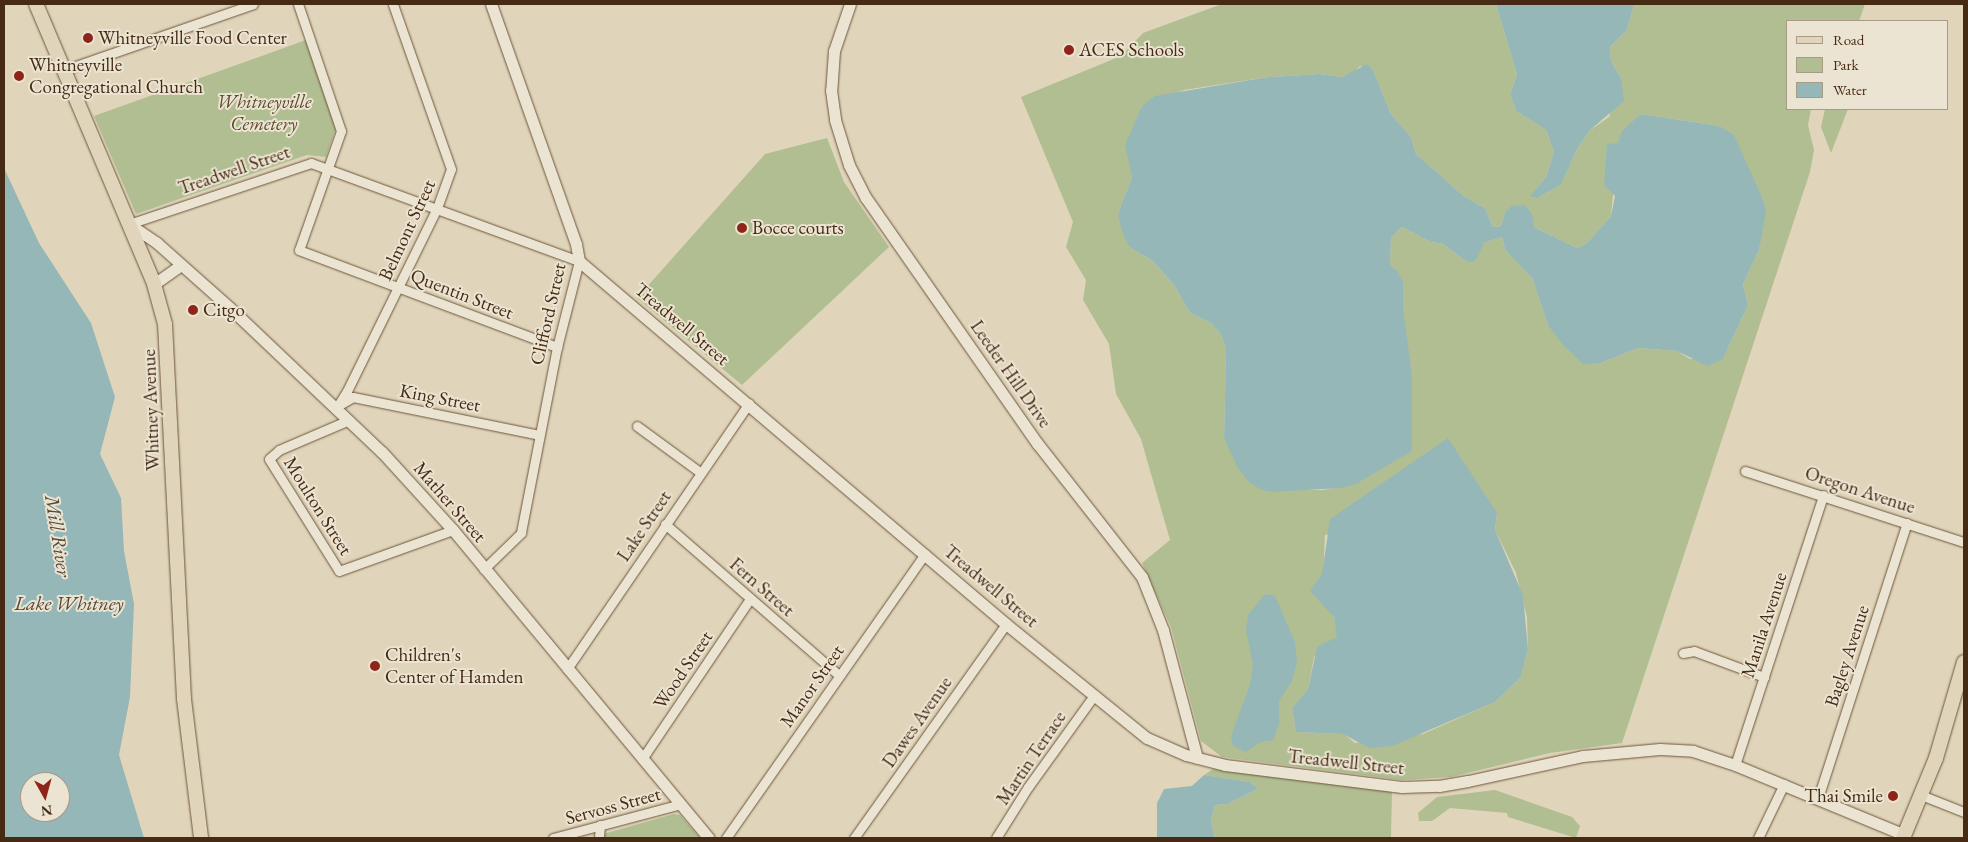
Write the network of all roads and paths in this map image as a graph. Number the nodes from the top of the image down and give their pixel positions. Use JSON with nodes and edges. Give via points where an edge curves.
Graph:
{"nodes":[{"id":1,"x":36,"y":4,"type":"edge"},
{"id":2,"x":254,"y":4,"type":"edge"},
{"id":3,"x":298,"y":4,"type":"edge"},
{"id":4,"x":393,"y":4,"type":"edge"},
{"id":5,"x":491,"y":4,"type":"edge"},
{"id":6,"x":850,"y":4,"type":"edge"},
{"id":7,"x":64,"y":70,"type":"junction"},
{"id":8,"x":327,"y":168,"type":"junction"},
{"id":9,"x":437,"y":208,"type":"junction"},
{"id":10,"x":129,"y":224,"type":"junction"},
{"id":11,"x":579,"y":262,"type":"junction"},
{"id":12,"x":180,"y":265,"type":"junction"},
{"id":13,"x":154,"y":284,"type":"junction"},
{"id":14,"x":398,"y":288,"type":"junction"},
{"id":15,"x":557,"y":347,"type":"junction"},
{"id":16,"x":749,"y":403,"type":"junction"},
{"id":17,"x":336,"y":407,"type":"junction"},
{"id":18,"x":350,"y":420,"type":"junction"},
{"id":19,"x":637,"y":426,"type":"dead end"},
{"id":20,"x":540,"y":435,"type":"junction"},
{"id":21,"x":1745,"y":471,"type":"dead end"},
{"id":22,"x":701,"y":473,"type":"junction"},
{"id":23,"x":1823,"y":495,"type":"junction"},
{"id":24,"x":1907,"y":523,"type":"junction"},
{"id":25,"x":665,"y":524,"type":"junction"},
{"id":26,"x":453,"y":530,"type":"junction"},
{"id":27,"x":1964,"y":542,"type":"edge"},
{"id":28,"x":925,"y":554,"type":"junction"},
{"id":29,"x":484,"y":570,"type":"junction"},
{"id":30,"x":750,"y":599,"type":"junction"},
{"id":31,"x":1006,"y":624,"type":"junction"},
{"id":32,"x":1683,"y":653,"type":"dead end"},
{"id":33,"x":1964,"y":665,"type":"edge"},
{"id":34,"x":567,"y":669,"type":"junction"},
{"id":35,"x":839,"y":675,"type":"junction"},
{"id":36,"x":1764,"y":677,"type":"junction"},
{"id":37,"x":1093,"y":697,"type":"junction"},
{"id":38,"x":1197,"y":758,"type":"junction"},
{"id":39,"x":642,"y":759,"type":"junction"},
{"id":40,"x":1735,"y":764,"type":"junction"},
{"id":41,"x":1784,"y":784,"type":"junction"},
{"id":42,"x":1921,"y":795,"type":"junction"},
{"id":43,"x":1818,"y":798,"type":"junction"},
{"id":44,"x":681,"y":804,"type":"junction"},
{"id":45,"x":1964,"y":812,"type":"edge"},
{"id":46,"x":600,"y":825,"type":"junction"},
{"id":47,"x":1904,"y":836,"type":"edge"},
{"id":48,"x":201,"y":838,"type":"edge"},
{"id":49,"x":553,"y":838,"type":"edge"},
{"id":50,"x":599,"y":838,"type":"edge"},
{"id":51,"x":709,"y":838,"type":"edge"},
{"id":52,"x":726,"y":838,"type":"edge"},
{"id":53,"x":854,"y":838,"type":"edge"},
{"id":54,"x":996,"y":838,"type":"edge"},
{"id":55,"x":1758,"y":838,"type":"edge"}],
"edges":[{"from":1,"to":7,"type":"main road","name":"Whitney Avenue"},
{"from":2,"to":7,"type":"street"},
{"from":3,"to":8,"type":"street","via":[[340,124]]},
{"from":4,"to":9,"type":"street","name":"Belmont Street","via":[[450,163],[450,178]]},
{"from":5,"to":11,"type":"street","name":"Clifford Street","via":[[573,235]]},
{"from":6,"to":38,"type":"street","name":"Leeder Hill Drive","via":[[834,51],[831,90],[834,120],[848,165],[866,198],[1037,443],[1142,578],[1163,630]]},
{"from":7,"to":10,"type":"main road","name":"Whitney Avenue"},
{"from":8,"to":9,"type":"street","name":"Treadwell Street"},
{"from":8,"to":10,"type":"street","name":"Treadwell Street","via":[[311,163],[296,166]]},
{"from":8,"to":14,"type":"street","name":"Quentin Street","via":[[299,250]]},
{"from":9,"to":11,"type":"street","name":"Treadwell Street"},
{"from":9,"to":14,"type":"street","name":"Belmont Street"},
{"from":10,"to":12,"type":"street","name":"Mather Street"},
{"from":10,"to":13,"type":"main road","name":"Whitney Avenue"},
{"from":11,"to":15,"type":"street","name":"Clifford Street"},
{"from":11,"to":16,"type":"street","name":"Treadwell Street"},
{"from":12,"to":13,"type":"street"},
{"from":12,"to":17,"type":"street","name":"Mather Street"},
{"from":13,"to":48,"type":"main road","name":"Whitney Avenue","via":[[168,345],[184,700]]},
{"from":14,"to":15,"type":"street","name":"Quentin Street"},
{"from":14,"to":17,"type":"street","name":"Belmont Street","via":[[348,391]]},
{"from":15,"to":20,"type":"street","name":"Clifford Street"},
{"from":16,"to":22,"type":"street","name":"Lake Street"},
{"from":16,"to":28,"type":"street","name":"Treadwell Street"},
{"from":17,"to":18,"type":"street","name":"Mather Street"},
{"from":17,"to":20,"type":"street","name":"King Street","via":[[353,397]]},
{"from":18,"to":26,"type":"street","name":"Mather Street"},
{"from":18,"to":26,"type":"street","name":"Moulton Street","via":[[279,450],[269,459],[339,571]]},
{"from":19,"to":22,"type":"street"},
{"from":20,"to":29,"type":"street","name":"Clifford Street","via":[[521,533]]},
{"from":21,"to":23,"type":"street","name":"Oregon Avenue"},
{"from":22,"to":25,"type":"street","name":"Lake Street"},
{"from":23,"to":24,"type":"street","name":"Oregon Avenue"},
{"from":23,"to":36,"type":"street","name":"Manila Avenue"},
{"from":24,"to":27,"type":"street","name":"Oregon Avenue"},
{"from":24,"to":43,"type":"street","name":"Bagley Avenue"},
{"from":25,"to":30,"type":"street","name":"Fern Street"},
{"from":25,"to":34,"type":"street","name":"Lake Street"},
{"from":26,"to":29,"type":"street","name":"Mather Street"},
{"from":28,"to":31,"type":"street","name":"Treadwell Street"},
{"from":28,"to":35,"type":"street","name":"Manor Street"},
{"from":29,"to":34,"type":"street","name":"Mather Street"},
{"from":30,"to":35,"type":"street","name":"Fern Street"},
{"from":30,"to":39,"type":"street","name":"Wood Street"},
{"from":31,"to":37,"type":"street","name":"Treadwell Street"},
{"from":31,"to":53,"type":"street","name":"Dawes Avenue"},
{"from":32,"to":36,"type":"street","via":[[1694,651]]},
{"from":33,"to":42,"type":"main road"},
{"from":34,"to":39,"type":"street","name":"Mather Street"},
{"from":35,"to":52,"type":"street","name":"Manor Street"},
{"from":36,"to":40,"type":"street","name":"Manila Avenue"},
{"from":37,"to":38,"type":"street","name":"Treadwell Street","via":[[1147,738]]},
{"from":37,"to":54,"type":"street","name":"Martin Terrace","via":[[1028,786]]},
{"from":38,"to":40,"type":"street","name":"Treadwell Street","via":[[1272,772],[1402,787],[1439,786],[1552,760],[1639,750],[1693,750]]},
{"from":39,"to":44,"type":"street","name":"Mather Street"},
{"from":40,"to":41,"type":"street","name":"Treadwell Street"},
{"from":41,"to":43,"type":"street","name":"Treadwell Street"},
{"from":41,"to":55,"type":"street"},
{"from":42,"to":45,"type":"street"},
{"from":42,"to":47,"type":"main road"},
{"from":43,"to":47,"type":"street","name":"Treadwell Street"},
{"from":44,"to":46,"type":"street","name":"Servoss Street"},
{"from":44,"to":51,"type":"street","name":"Mather Street"},
{"from":46,"to":49,"type":"street","name":"Servoss Street"},
{"from":46,"to":50,"type":"street"}]}
